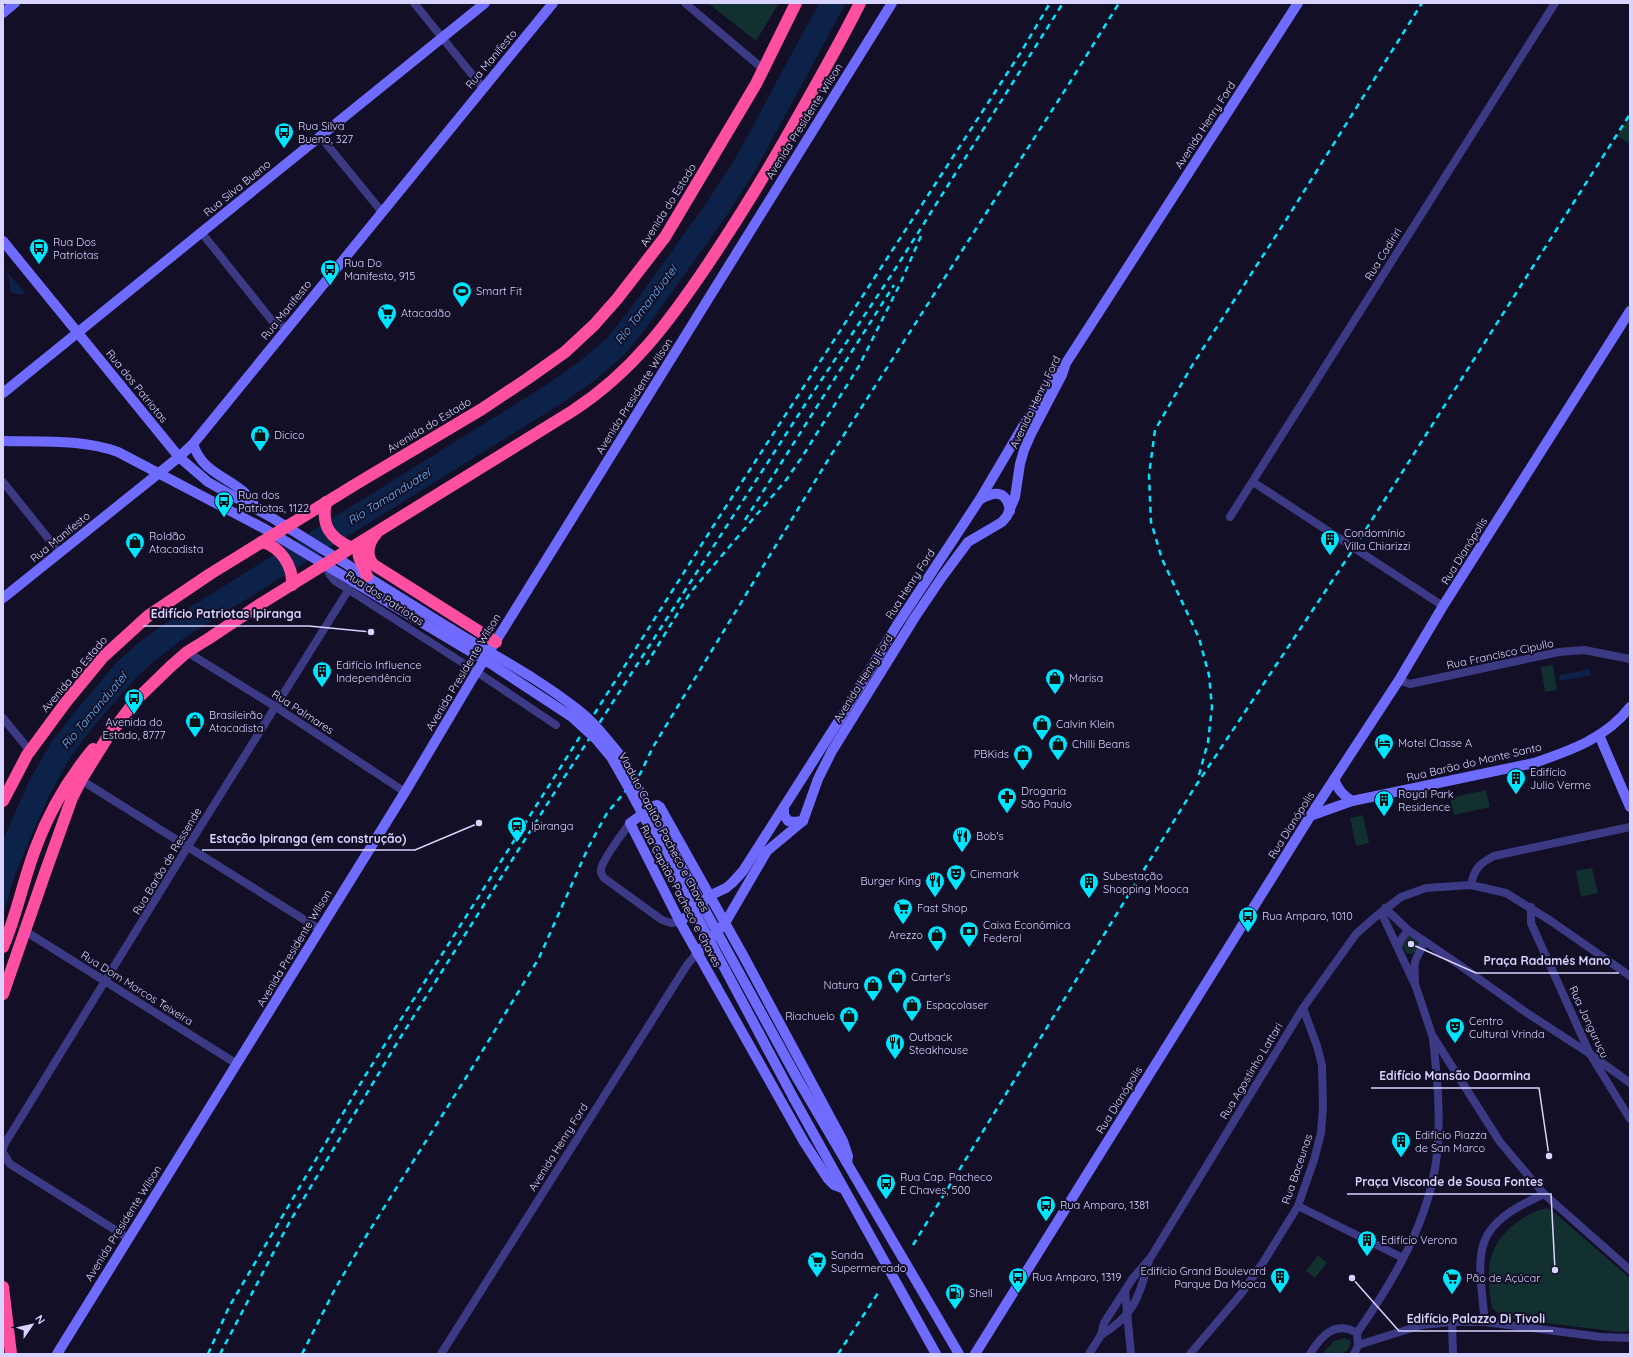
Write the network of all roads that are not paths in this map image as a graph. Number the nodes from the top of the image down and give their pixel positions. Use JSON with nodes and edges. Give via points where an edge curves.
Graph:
{"nodes":[{"id":1,"x":15,"y":3,"type":"edge"},
{"id":2,"x":414,"y":3,"type":"edge"},
{"id":3,"x":485,"y":3,"type":"edge"},
{"id":4,"x":553,"y":3,"type":"edge"},
{"id":5,"x":685,"y":3,"type":"edge"},
{"id":6,"x":796,"y":3,"type":"edge"},
{"id":7,"x":860,"y":3,"type":"edge"},
{"id":8,"x":892,"y":3,"type":"edge"},
{"id":9,"x":1298,"y":3,"type":"edge"},
{"id":10,"x":1555,"y":3,"type":"edge"},
{"id":11,"x":3,"y":13,"type":"edge"},
{"id":12,"x":442,"y":38,"type":"junction"},
{"id":13,"x":764,"y":69,"type":"junction"},
{"id":14,"x":483,"y":88,"type":"junction"},
{"id":15,"x":320,"y":136,"type":"junction"},
{"id":16,"x":382,"y":212,"type":"junction"},
{"id":17,"x":201,"y":232,"type":"junction"},
{"id":18,"x":3,"y":241,"type":"edge"},
{"id":19,"x":1630,"y":311,"type":"edge"},
{"id":20,"x":287,"y":327,"type":"junction"},
{"id":21,"x":78,"y":332,"type":"junction"},
{"id":22,"x":1066,"y":364,"type":"junction"},
{"id":23,"x":3,"y":393,"type":"edge"},
{"id":24,"x":3,"y":441,"type":"edge"},
{"id":25,"x":193,"y":444,"type":"junction"},
{"id":26,"x":179,"y":457,"type":"junction"},
{"id":27,"x":158,"y":474,"type":"junction"},
{"id":28,"x":3,"y":482,"type":"edge"},
{"id":29,"x":1253,"y":482,"type":"junction"},
{"id":30,"x":980,"y":499,"type":"junction"},
{"id":31,"x":326,"y":502,"type":"junction"},
{"id":32,"x":258,"y":510,"type":"junction"},
{"id":33,"x":1010,"y":512,"type":"junction"},
{"id":34,"x":1230,"y":517,"type":"dead end"},
{"id":35,"x":287,"y":527,"type":"junction"},
{"id":36,"x":376,"y":533,"type":"junction"},
{"id":37,"x":274,"y":535,"type":"junction"},
{"id":38,"x":262,"y":542,"type":"junction"},
{"id":39,"x":354,"y":547,"type":"junction"},
{"id":40,"x":60,"y":553,"type":"junction"},
{"id":41,"x":335,"y":558,"type":"junction"},
{"id":42,"x":325,"y":565,"type":"junction"},
{"id":43,"x":358,"y":584,"type":"junction"},
{"id":44,"x":292,"y":585,"type":"junction"},
{"id":45,"x":3,"y":598,"type":"edge"},
{"id":46,"x":1443,"y":606,"type":"junction"},
{"id":47,"x":496,"y":642,"type":"junction"},
{"id":48,"x":187,"y":652,"type":"junction"},
{"id":49,"x":1630,"y":659,"type":"edge"},
{"id":50,"x":477,"y":672,"type":"junction"},
{"id":51,"x":1398,"y":680,"type":"junction"},
{"id":52,"x":276,"y":707,"type":"junction"},
{"id":53,"x":1630,"y":707,"type":"edge"},
{"id":54,"x":3,"y":718,"type":"edge"},
{"id":55,"x":556,"y":725,"type":"dead end"},
{"id":56,"x":1599,"y":735,"type":"junction"},
{"id":57,"x":107,"y":738,"type":"junction"},
{"id":58,"x":30,"y":751,"type":"junction"},
{"id":59,"x":15,"y":777,"type":"junction"},
{"id":60,"x":1334,"y":779,"type":"junction"},
{"id":61,"x":80,"y":780,"type":"junction"},
{"id":62,"x":3,"y":787,"type":"edge"},
{"id":63,"x":405,"y":792,"type":"junction"},
{"id":64,"x":3,"y":801,"type":"edge"},
{"id":65,"x":1352,"y":801,"type":"junction"},
{"id":66,"x":1630,"y":805,"type":"edge"},
{"id":67,"x":784,"y":807,"type":"junction"},
{"id":68,"x":1310,"y":816,"type":"junction"},
{"id":69,"x":803,"y":821,"type":"junction"},
{"id":70,"x":630,"y":823,"type":"junction"},
{"id":71,"x":1630,"y":827,"type":"edge"},
{"id":72,"x":187,"y":848,"type":"junction"},
{"id":73,"x":1471,"y":885,"type":"junction"},
{"id":74,"x":709,"y":896,"type":"junction"},
{"id":75,"x":1531,"y":907,"type":"junction"},
{"id":76,"x":1383,"y":910,"type":"junction"},
{"id":77,"x":680,"y":922,"type":"junction"},
{"id":78,"x":725,"y":923,"type":"junction"},
{"id":79,"x":319,"y":928,"type":"junction"},
{"id":80,"x":1408,"y":930,"type":"junction"},
{"id":81,"x":25,"y":931,"type":"junction"},
{"id":82,"x":1423,"y":940,"type":"junction"},
{"id":83,"x":3,"y":947,"type":"edge"},
{"id":84,"x":1398,"y":947,"type":"junction"},
{"id":85,"x":697,"y":953,"type":"junction"},
{"id":86,"x":1630,"y":976,"type":"edge"},
{"id":87,"x":106,"y":982,"type":"junction"},
{"id":88,"x":1416,"y":987,"type":"junction"},
{"id":89,"x":3,"y":994,"type":"edge"},
{"id":90,"x":1303,"y":1008,"type":"junction"},
{"id":91,"x":1432,"y":1035,"type":"junction"},
{"id":92,"x":1590,"y":1054,"type":"junction"},
{"id":93,"x":237,"y":1064,"type":"junction"},
{"id":94,"x":797,"y":1078,"type":"joint"},
{"id":95,"x":1630,"y":1082,"type":"edge"},
{"id":96,"x":793,"y":1097,"type":"junction"},
{"id":97,"x":1630,"y":1120,"type":"edge"},
{"id":98,"x":804,"y":1142,"type":"junction"},
{"id":99,"x":3,"y":1149,"type":"edge"},
{"id":100,"x":821,"y":1160,"type":"junction"},
{"id":101,"x":850,"y":1168,"type":"junction"},
{"id":102,"x":1544,"y":1194,"type":"junction"},
{"id":103,"x":1298,"y":1206,"type":"junction"},
{"id":104,"x":128,"y":1238,"type":"junction"},
{"id":105,"x":1151,"y":1257,"type":"junction"},
{"id":106,"x":1403,"y":1258,"type":"junction"},
{"id":107,"x":1630,"y":1270,"type":"edge"},
{"id":108,"x":914,"y":1278,"type":"junction"},
{"id":109,"x":896,"y":1283,"type":"junction"},
{"id":110,"x":3,"y":1288,"type":"edge"},
{"id":111,"x":1125,"y":1291,"type":"junction"},
{"id":112,"x":1126,"y":1316,"type":"junction"},
{"id":113,"x":1452,"y":1322,"type":"junction"},
{"id":114,"x":1485,"y":1322,"type":"junction"},
{"id":115,"x":1357,"y":1333,"type":"junction"},
{"id":116,"x":1101,"y":1335,"type":"junction"},
{"id":117,"x":1630,"y":1338,"type":"edge"},
{"id":118,"x":1358,"y":1345,"type":"junction"},
{"id":119,"x":936,"y":1352,"type":"edge"},
{"id":120,"x":11,"y":1354,"type":"edge"},
{"id":121,"x":57,"y":1354,"type":"edge"},
{"id":122,"x":441,"y":1354,"type":"edge"},
{"id":123,"x":960,"y":1354,"type":"edge"},
{"id":124,"x":975,"y":1354,"type":"edge"},
{"id":125,"x":1089,"y":1354,"type":"edge"},
{"id":126,"x":1131,"y":1354,"type":"edge"},
{"id":127,"x":1190,"y":1354,"type":"edge"},
{"id":128,"x":1310,"y":1354,"type":"edge"},
{"id":129,"x":1354,"y":1354,"type":"edge"},
{"id":130,"x":1453,"y":1354,"type":"edge"}],
"edges":[{"from":1,"to":11,"type":"main road"},
{"from":2,"to":12,"type":"street"},
{"from":3,"to":12,"type":"main road","name":"Rua Silva Bueno"},
{"from":4,"to":14,"type":"main road","name":"Rua Manifesto"},
{"from":5,"to":13,"type":"street"},
{"from":6,"to":13,"type":"highway","name":"Avenida do Estado"},
{"from":7,"to":36,"type":"highway","via":[[806,103],[737,220],[672,316],[634,362],[579,407]]},
{"from":8,"to":47,"type":"main road","name":"Avenida Presidente Wilson"},
{"from":9,"to":22,"type":"main road","name":"Avenida Henry Ford"},
{"from":10,"to":29,"type":"street","name":"Rua Cadiriri"},
{"from":12,"to":14,"type":"street"},
{"from":12,"to":15,"type":"main road","name":"Rua Silva Bueno"},
{"from":13,"to":31,"type":"highway","name":"Avenida do Estado","via":[[665,237],[618,299],[579,340],[527,379],[482,408]]},
{"from":14,"to":16,"type":"main road","name":"Rua Manifesto"},
{"from":15,"to":16,"type":"street"},
{"from":15,"to":17,"type":"main road","name":"Rua Silva Bueno"},
{"from":16,"to":20,"type":"main road","name":"Rua Manifesto"},
{"from":17,"to":20,"type":"street","via":[[273,322]]},
{"from":17,"to":21,"type":"main road","name":"Rua Silva Bueno"},
{"from":18,"to":21,"type":"main road","name":"Rua dos Patriotas"},
{"from":19,"to":46,"type":"main road","name":"Rua Dianópolis"},
{"from":20,"to":25,"type":"main road","name":"Rua Manifesto"},
{"from":21,"to":23,"type":"main road","name":"Rua Silva Bueno"},
{"from":21,"to":26,"type":"main road","name":"Rua dos Patriotas"},
{"from":22,"to":30,"type":"main road","name":"Rua Henry Ford","via":[[1053,379],[1023,426]]},
{"from":22,"to":33,"type":"main road","name":"Avenida Henry Ford","via":[[1024,450]]},
{"from":24,"to":27,"type":"main road","via":[[95,444],[118,452]]},
{"from":25,"to":26,"type":"main road","name":"Rua Manifesto"},
{"from":25,"to":32,"type":"main road","via":[[206,465],[246,494]]},
{"from":26,"to":27,"type":"main road","name":"Rua Manifesto"},
{"from":26,"to":32,"type":"main road","name":"Rua dos Patriotas","via":[[208,482]]},
{"from":27,"to":37,"type":"main road"},
{"from":27,"to":40,"type":"main road","name":"Rua Manifesto"},
{"from":28,"to":40,"type":"street"},
{"from":29,"to":34,"type":"street","name":"Rua Cadiriri"},
{"from":29,"to":46,"type":"street"},
{"from":30,"to":33,"type":"main road","via":[[990,494],[999,494],[1006,498]]},
{"from":30,"to":67,"type":"main road","name":"Rua Henry Ford","via":[[897,625]]},
{"from":31,"to":35,"type":"highway","name":"Avenida do Estado"},
{"from":31,"to":39,"type":"highway","via":[[324,512],[328,529],[337,540]]},
{"from":32,"to":35,"type":"main road","name":"Rua dos Patriotas"},
{"from":33,"to":69,"type":"main road","name":"Avenida Henry Ford","via":[[1002,522],[968,542],[914,618],[832,751],[818,779]]},
{"from":35,"to":37,"type":"highway","name":"Avenida do Estado"},
{"from":35,"to":41,"type":"main road","name":"Rua dos Patriotas"},
{"from":36,"to":39,"type":"highway"},
{"from":36,"to":47,"type":"highway","via":[[368,551],[374,565]]},
{"from":37,"to":38,"type":"highway","name":"Avenida do Estado"},
{"from":37,"to":42,"type":"main road"},
{"from":38,"to":44,"type":"highway","via":[[276,548],[285,559],[291,571]]},
{"from":38,"to":58,"type":"highway","name":"Avenida do Estado","via":[[164,604],[130,632],[103,657]]},
{"from":39,"to":41,"type":"highway"},
{"from":39,"to":43,"type":"highway","via":[[359,557]]},
{"from":40,"to":45,"type":"main road","name":"Rua Manifesto"},
{"from":41,"to":42,"type":"highway"},
{"from":41,"to":43,"type":"main road","name":"Viaduto Capitão Pacheco e Chaves"},
{"from":42,"to":43,"type":"main road","name":"Viaduto Capitão Pacheco e Chaves"},
{"from":42,"to":44,"type":"highway"},
{"from":43,"to":50,"type":"street","name":"Rua dos Patriotas"},
{"from":43,"to":52,"type":"street","name":"Rua Barão de Ressende"},
{"from":43,"to":94,"type":"main road","name":"Viaduto Capitão Pacheco e Chaves","bridge":true,"via":[[554,692],[578,709],[601,731],[633,776]]},
{"from":43,"to":96,"type":"main road","name":"Viaduto Capitão Pacheco e Chaves","bridge":true,"via":[[496,667],[572,717],[596,739],[611,757],[627,785]]},
{"from":44,"to":48,"type":"highway"},
{"from":46,"to":51,"type":"main road","name":"Rua Dianópolis"},
{"from":47,"to":50,"type":"main road","name":"Avenida Presidente Wilson"},
{"from":48,"to":52,"type":"street","name":"Rua Palmares"},
{"from":48,"to":57,"type":"highway","via":[[135,701]]},
{"from":49,"to":51,"type":"street","name":"Rua Francisco Cipullo","via":[[1584,650],[1559,652],[1410,684]]},
{"from":50,"to":55,"type":"street","name":"Rua dos Patriotas"},
{"from":50,"to":63,"type":"main road","name":"Avenida Presidente Wilson"},
{"from":51,"to":60,"type":"main road","name":"Rua Dianópolis"},
{"from":52,"to":63,"type":"street","name":"Rua Palmares"},
{"from":52,"to":72,"type":"street","name":"Rua Barão de Ressende"},
{"from":53,"to":56,"type":"main road","name":"Rua Barão do Monte Santo","via":[[1616,723]]},
{"from":54,"to":58,"type":"street"},
{"from":56,"to":65,"type":"main road","name":"Rua Barão do Monte Santo","via":[[1562,754],[1534,763]]},
{"from":56,"to":66,"type":"main road"},
{"from":57,"to":61,"type":"highway"},
{"from":57,"to":83,"type":"highway","via":[[93,749],[75,771],[44,827]]},
{"from":58,"to":59,"type":"highway","name":"Avenida do Estado"},
{"from":59,"to":62,"type":"street"},
{"from":59,"to":64,"type":"highway","name":"Avenida do Estado"},
{"from":60,"to":65,"type":"main road","via":[[1337,787]]},
{"from":60,"to":68,"type":"main road","name":"Rua Dianópolis"},
{"from":61,"to":72,"type":"street"},
{"from":61,"to":81,"type":"highway"},
{"from":63,"to":79,"type":"main road","name":"Avenida Presidente Wilson"},
{"from":65,"to":68,"type":"main road","name":"Rua Barão do Monte Santo"},
{"from":67,"to":69,"type":"main road","via":[[784,815],[788,821]]},
{"from":67,"to":74,"type":"main road","name":"Rua Henry Ford","via":[[737,878],[726,888]]},
{"from":68,"to":124,"type":"main road","name":"Rua Dianópolis"},
{"from":69,"to":78,"type":"main road","via":[[764,855]]},
{"from":70,"to":74,"type":"main road","name":"Rua Capitão Pacheco e Chaves","via":[[654,806],[659,806]]},
{"from":70,"to":77,"type":"main road","name":"Rua Capitão Pacheco e Chaves"},
{"from":70,"to":77,"type":"street","via":[[605,860],[601,874],[662,920]]},
{"from":71,"to":73,"type":"street","via":[[1494,856],[1477,867]]},
{"from":72,"to":79,"type":"street"},
{"from":72,"to":87,"type":"street","name":"Rua Barão de Ressende"},
{"from":73,"to":75,"type":"street","name":"Rua Agostinho Lattari","via":[[1506,893]]},
{"from":73,"to":76,"type":"street","name":"Rua Agostinho Lattari","via":[[1426,888],[1401,897]]},
{"from":74,"to":77,"type":"main road","name":"Rua Henry Ford"},
{"from":74,"to":78,"type":"main road","name":"Rua Capitão Pacheco e Chaves"},
{"from":75,"to":86,"type":"street","name":"Rua Agostinho Lattari"},
{"from":75,"to":92,"type":"street","name":"Rua Janguruçu","via":[[1531,923]]},
{"from":76,"to":80,"type":"street"},
{"from":76,"to":84,"type":"street"},
{"from":76,"to":90,"type":"street","name":"Rua Agostinho Lattari","via":[[1356,934]]},
{"from":77,"to":85,"type":"main road","name":"Rua Capitão Pacheco e Chaves"},
{"from":78,"to":85,"type":"main road"},
{"from":78,"to":101,"type":"main road","name":"Rua Capitão Pacheco e Chaves","via":[[843,1141]]},
{"from":79,"to":93,"type":"main road","name":"Avenida Presidente Wilson"},
{"from":80,"to":82,"type":"street"},
{"from":80,"to":84,"type":"street"},
{"from":81,"to":87,"type":"street","name":"Rua Dom Marcos Teixeira"},
{"from":81,"to":89,"type":"highway"},
{"from":82,"to":88,"type":"street","via":[[1414,966]]},
{"from":82,"to":92,"type":"street"},
{"from":84,"to":88,"type":"street"},
{"from":85,"to":98,"type":"main road","name":"Rua Capitão Pacheco e Chaves"},
{"from":85,"to":122,"type":"street","name":"Avenida Henry Ford"},
{"from":87,"to":93,"type":"street","name":"Rua Dom Marcos Teixeira"},
{"from":87,"to":99,"type":"street","name":"Rua Barão de Ressende"},
{"from":88,"to":91,"type":"street"},
{"from":90,"to":103,"type":"street","name":"Rua Baceunas","via":[[1322,1065],[1323,1107],[1321,1133]]},
{"from":90,"to":105,"type":"street","name":"Rua Agostinho Lattari"},
{"from":91,"to":102,"type":"street","via":[[1500,1142]]},
{"from":91,"to":106,"type":"street","via":[[1438,1081],[1437,1153],[1429,1195]]},
{"from":92,"to":95,"type":"street"},
{"from":92,"to":97,"type":"street","name":"Rua Janguruçu"},
{"from":93,"to":104,"type":"main road","name":"Avenida Presidente Wilson"},
{"from":94,"to":101,"type":"main road","name":"Rua Capitão Pacheco e Chaves"},
{"from":96,"to":98,"type":"main road"},
{"from":96,"to":100,"type":"main road","name":"Rua Capitão Pacheco e Chaves"},
{"from":98,"to":100,"type":"main road","name":"Rua Capitão Pacheco e Chaves"},
{"from":99,"to":104,"type":"street","via":[[10,1164]]},
{"from":100,"to":101,"type":"main road","via":[[831,1156],[838,1158]]},
{"from":100,"to":109,"type":"main road","name":"Rua Capitão Pacheco e Chaves","via":[[842,1188]]},
{"from":101,"to":108,"type":"main road","name":"Rua Capitão Pacheco e Chaves"},
{"from":102,"to":107,"type":"street"},
{"from":102,"to":114,"type":"street","via":[[1518,1206],[1493,1225],[1486,1235],[1482,1247],[1480,1274]]},
{"from":103,"to":106,"type":"street"},
{"from":103,"to":127,"type":"street","name":"Rua Baceunas","via":[[1264,1262]]},
{"from":104,"to":121,"type":"main road","name":"Avenida Presidente Wilson"},
{"from":105,"to":111,"type":"street"},
{"from":105,"to":112,"type":"street","via":[[1137,1300]]},
{"from":106,"to":115,"type":"street"},
{"from":108,"to":109,"type":"main road","via":[[906,1283]]},
{"from":108,"to":123,"type":"main road","name":"Rua Capitão Pacheco e Chaves"},
{"from":109,"to":119,"type":"main road","name":"Rua Capitão Pacheco e Chaves"},
{"from":110,"to":120,"type":"highway"},
{"from":111,"to":112,"type":"street"},
{"from":111,"to":116,"type":"street","via":[[1104,1323]]},
{"from":112,"to":116,"type":"street"},
{"from":112,"to":126,"type":"street"},
{"from":113,"to":114,"type":"street"},
{"from":113,"to":118,"type":"street","via":[[1422,1325]]},
{"from":113,"to":130,"type":"street"},
{"from":114,"to":117,"type":"street","via":[[1601,1337]]},
{"from":115,"to":118,"type":"street"},
{"from":115,"to":128,"type":"street","via":[[1347,1328],[1330,1331],[1322,1337]]},
{"from":116,"to":125,"type":"street"},
{"from":118,"to":129,"type":"street"}]}
